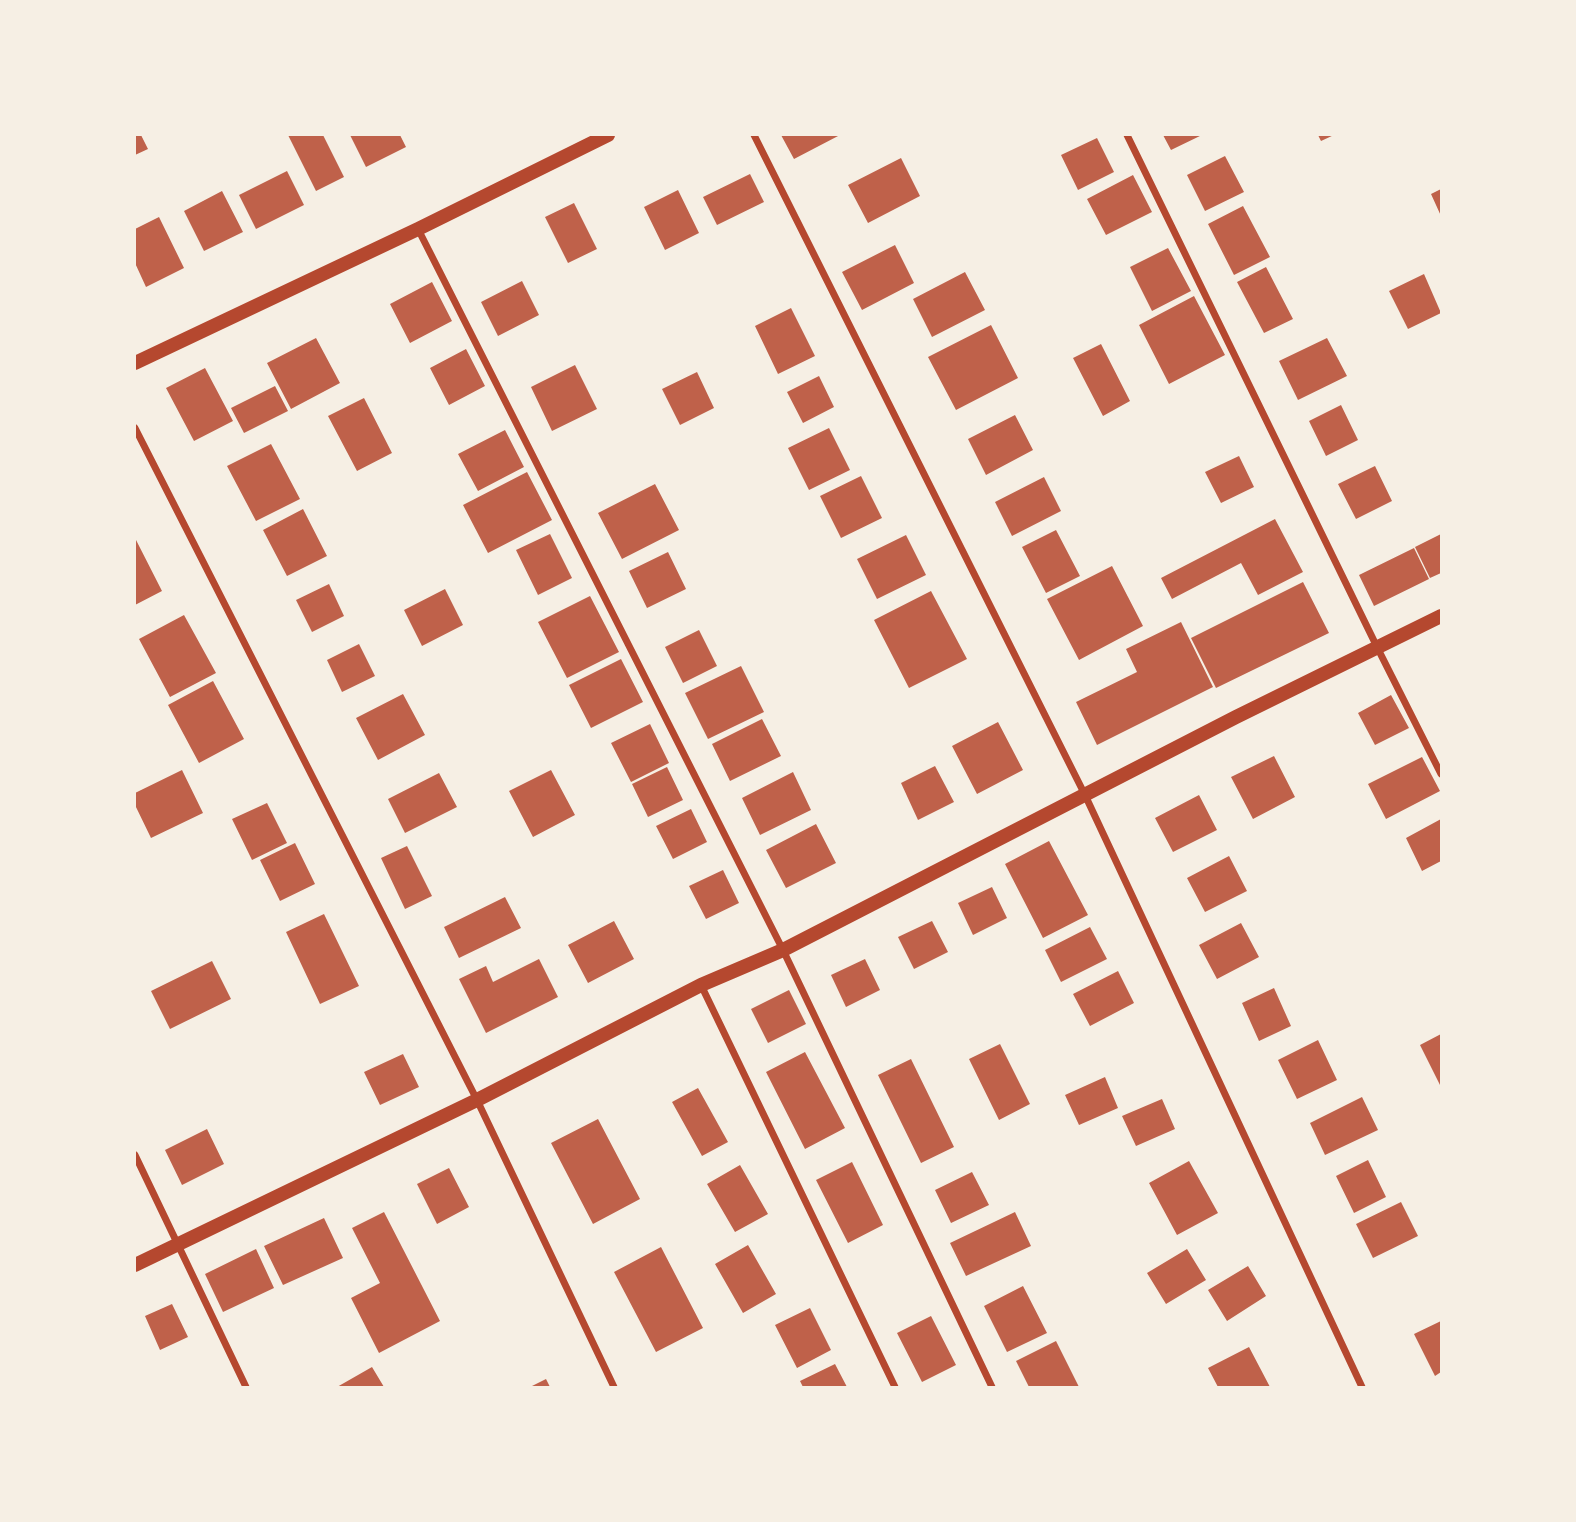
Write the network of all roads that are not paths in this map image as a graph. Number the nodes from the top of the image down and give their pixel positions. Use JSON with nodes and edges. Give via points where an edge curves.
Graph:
{"nodes":[{"id":1,"x":608,"y":135,"type":"edge"},
{"id":2,"x":754,"y":135,"type":"edge"},
{"id":3,"x":1127,"y":135,"type":"edge"},
{"id":4,"x":418,"y":229,"type":"junction"},
{"id":5,"x":135,"y":363,"type":"edge"},
{"id":6,"x":135,"y":428,"type":"edge"},
{"id":7,"x":1441,"y":616,"type":"edge"},
{"id":8,"x":1377,"y":648,"type":"junction"},
{"id":9,"x":1441,"y":774,"type":"edge"},
{"id":10,"x":1085,"y":794,"type":"junction"},
{"id":11,"x":783,"y":950,"type":"junction"},
{"id":12,"x":701,"y":985,"type":"junction"},
{"id":13,"x":477,"y":1100,"type":"junction"},
{"id":14,"x":135,"y":1155,"type":"edge"},
{"id":15,"x":177,"y":1244,"type":"junction"},
{"id":16,"x":135,"y":1265,"type":"edge"},
{"id":17,"x":246,"y":1387,"type":"edge"},
{"id":18,"x":614,"y":1387,"type":"edge"},
{"id":19,"x":895,"y":1387,"type":"edge"},
{"id":20,"x":992,"y":1387,"type":"edge"},
{"id":21,"x":1362,"y":1387,"type":"edge"}],
"edges":[{"from":1,"to":4,"type":"main road"},
{"from":2,"to":10,"type":"street"},
{"from":3,"to":8,"type":"street"},
{"from":4,"to":5,"type":"main road"},
{"from":4,"to":11,"type":"street"},
{"from":6,"to":13,"type":"street"},
{"from":7,"to":8,"type":"main road"},
{"from":8,"to":9,"type":"street"},
{"from":8,"to":10,"type":"main road"},
{"from":10,"to":11,"type":"main road"},
{"from":10,"to":21,"type":"street"},
{"from":11,"to":12,"type":"main road"},
{"from":11,"to":20,"type":"street"},
{"from":12,"to":13,"type":"main road"},
{"from":12,"to":19,"type":"street"},
{"from":13,"to":15,"type":"main road"},
{"from":13,"to":18,"type":"street"},
{"from":14,"to":15,"type":"street"},
{"from":15,"to":16,"type":"main road"},
{"from":15,"to":17,"type":"street"}]}
